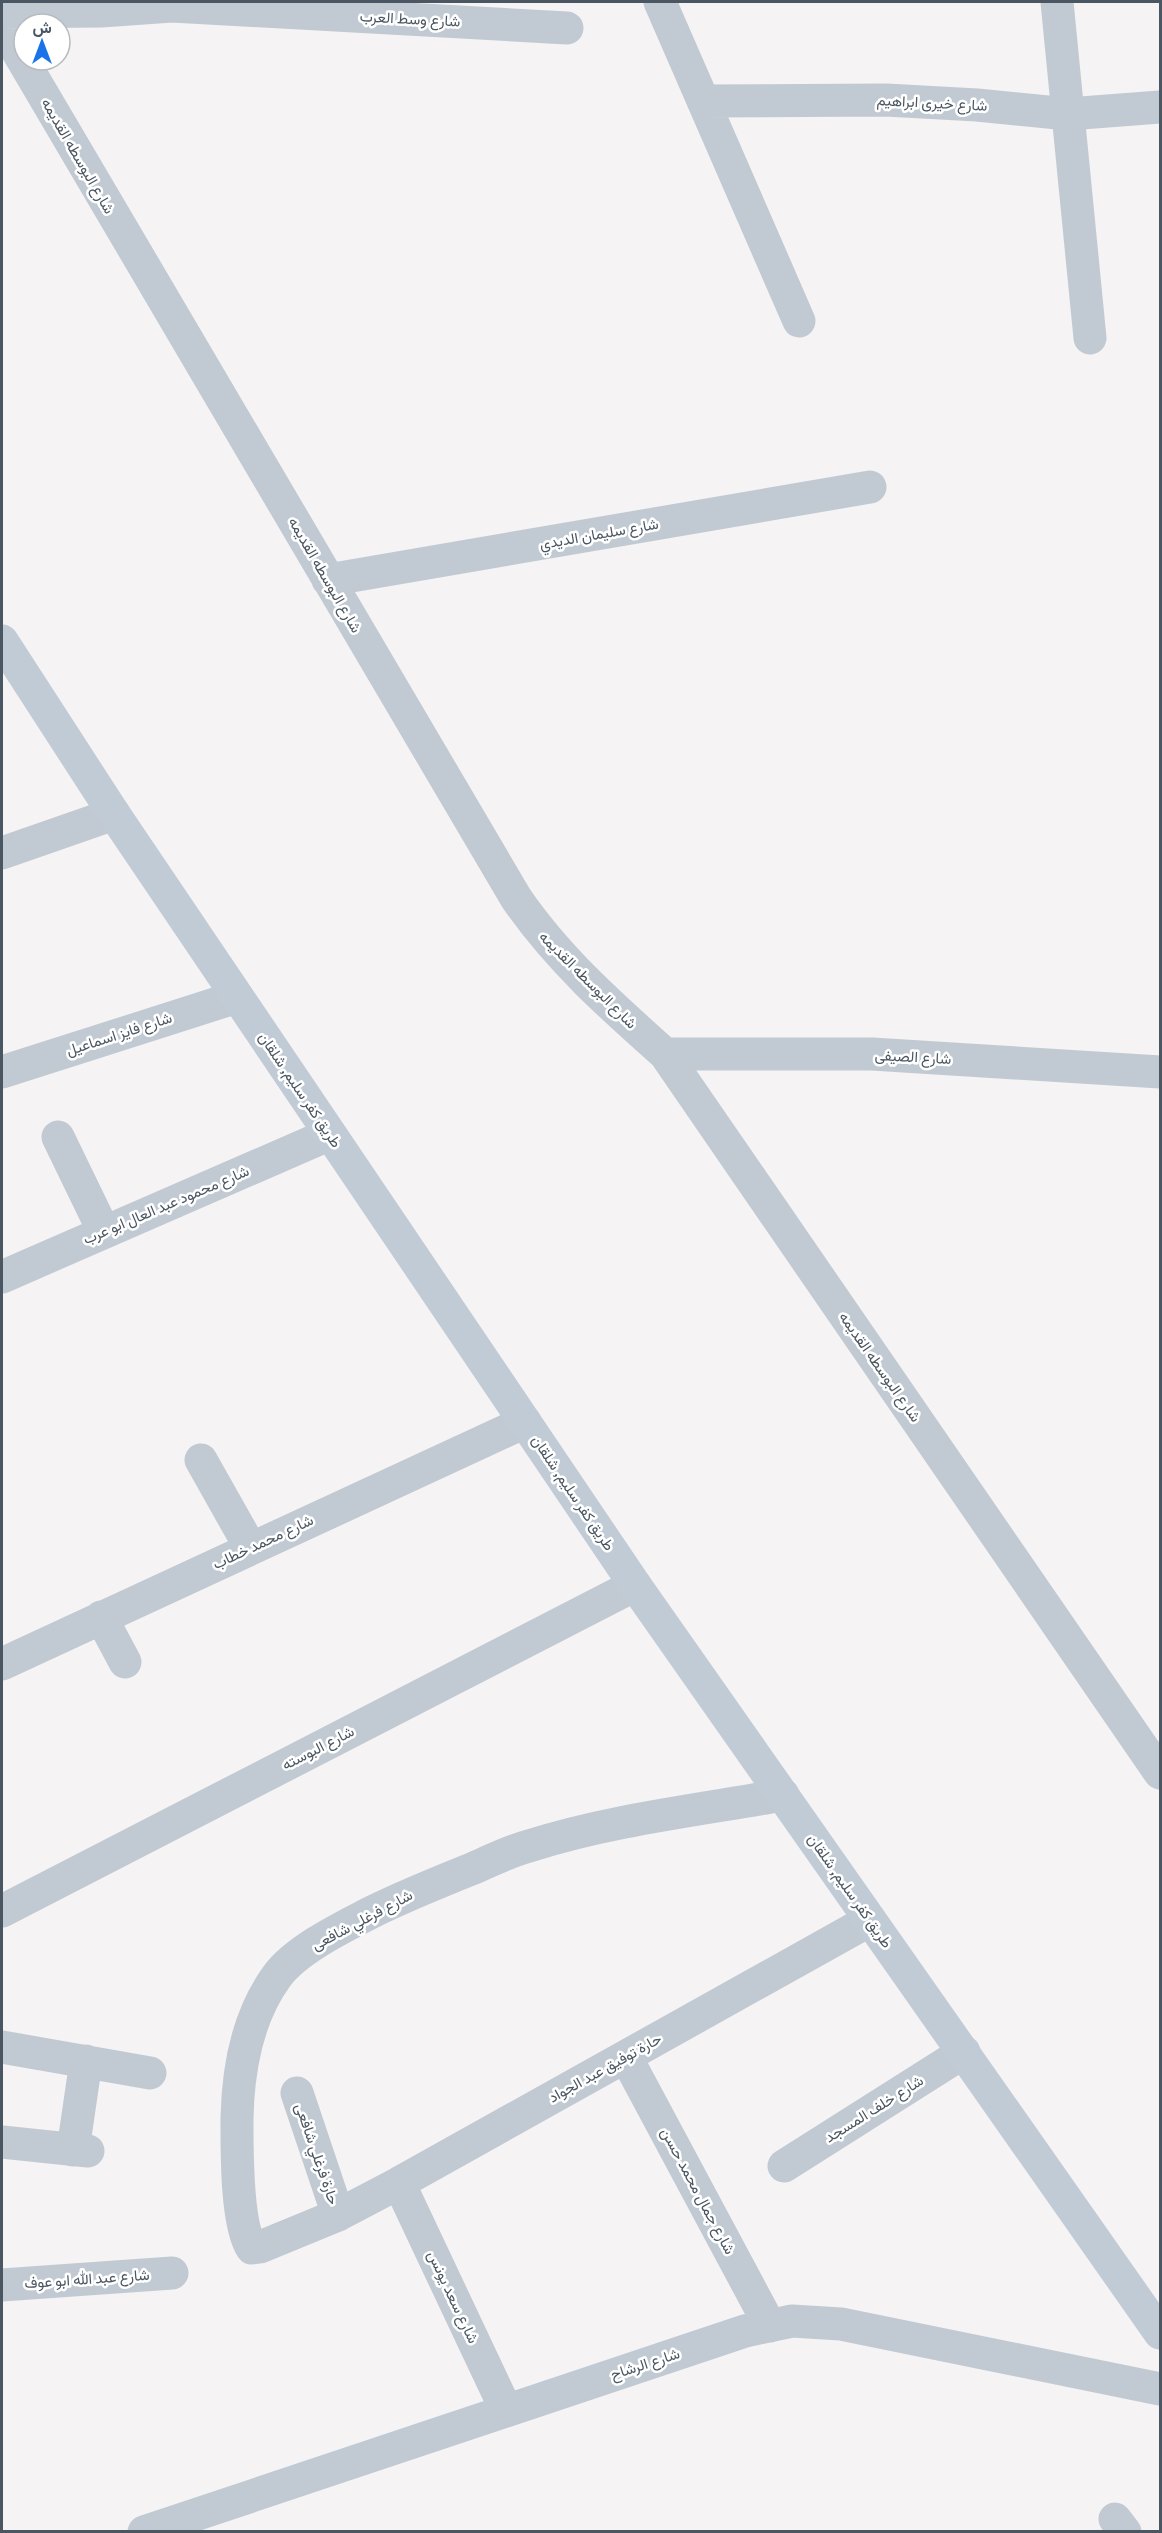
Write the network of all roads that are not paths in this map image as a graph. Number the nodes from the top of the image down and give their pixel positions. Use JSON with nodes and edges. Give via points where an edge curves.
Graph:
{"nodes":[{"id":1,"x":660,"y":2,"type":"edge"},
{"id":2,"x":1056,"y":2,"type":"edge"},
{"id":3,"x":2,"y":12,"type":"edge"},
{"id":4,"x":2,"y":26,"type":"edge"},
{"id":5,"x":567,"y":28,"type":"dead end"},
{"id":6,"x":704,"y":101,"type":"junction"},
{"id":7,"x":1161,"y":107,"type":"edge"},
{"id":8,"x":1068,"y":114,"type":"junction"},
{"id":9,"x":799,"y":321,"type":"dead end"},
{"id":10,"x":1090,"y":338,"type":"dead end"},
{"id":11,"x":870,"y":487,"type":"dead end"},
{"id":12,"x":328,"y":580,"type":"junction"},
{"id":13,"x":2,"y":641,"type":"edge"},
{"id":14,"x":114,"y":814,"type":"junction"},
{"id":15,"x":2,"y":852,"type":"edge"},
{"id":16,"x":237,"y":997,"type":"junction"},
{"id":17,"x":664,"y":1054,"type":"junction"},
{"id":18,"x":2,"y":1072,"type":"edge"},
{"id":19,"x":1161,"y":1072,"type":"edge"},
{"id":20,"x":330,"y":1134,"type":"junction"},
{"id":21,"x":57,"y":1137,"type":"dead end"},
{"id":22,"x":104,"y":1232,"type":"junction"},
{"id":23,"x":2,"y":1277,"type":"edge"},
{"id":24,"x":525,"y":1422,"type":"junction"},
{"id":25,"x":201,"y":1460,"type":"dead end"},
{"id":26,"x":250,"y":1547,"type":"junction"},
{"id":27,"x":635,"y":1585,"type":"junction"},
{"id":28,"x":101,"y":1617,"type":"junction"},
{"id":29,"x":125,"y":1662,"type":"dead end"},
{"id":30,"x":2,"y":1664,"type":"edge"},
{"id":31,"x":1161,"y":1773,"type":"edge"},
{"id":32,"x":783,"y":1795,"type":"junction"},
{"id":33,"x":2,"y":1911,"type":"edge"},
{"id":34,"x":870,"y":1920,"type":"junction"},
{"id":35,"x":2,"y":2047,"type":"edge"},
{"id":36,"x":964,"y":2052,"type":"junction"},
{"id":37,"x":626,"y":2057,"type":"junction"},
{"id":38,"x":86,"y":2061,"type":"junction"},
{"id":39,"x":150,"y":2073,"type":"dead end"},
{"id":40,"x":297,"y":2093,"type":"dead end"},
{"id":41,"x":2,"y":2142,"type":"edge"},
{"id":42,"x":784,"y":2166,"type":"dead end"},
{"id":43,"x":399,"y":2183,"type":"junction"},
{"id":44,"x":338,"y":2215,"type":"junction"},
{"id":45,"x":172,"y":2273,"type":"dead end"},
{"id":46,"x":2,"y":2285,"type":"edge"},
{"id":47,"x":770,"y":2326,"type":"junction"},
{"id":48,"x":1161,"y":2333,"type":"edge"},
{"id":49,"x":1161,"y":2390,"type":"edge"},
{"id":50,"x":506,"y":2410,"type":"junction"},
{"id":51,"x":144,"y":2532,"type":"edge"}],
"edges":[{"from":1,"to":6,"type":"street"},
{"from":2,"to":8,"type":"street"},
{"from":3,"to":5,"type":"street","name":"شارع وسط العرب","via":[[172,6]]},
{"from":4,"to":12,"type":"street","name":"شارع البوسطه القديمه"},
{"from":6,"to":8,"type":"street","name":"شارع خيرى ابراهيم","via":[[886,100]]},
{"from":6,"to":9,"type":"street"},
{"from":7,"to":8,"type":"street","name":"شارع خيرى ابراهيم"},
{"from":8,"to":10,"type":"street"},
{"from":11,"to":12,"type":"street","name":"شارع سليمان الديدي"},
{"from":12,"to":17,"type":"street","name":"شارع البوسطه القديمه","via":[[533,923],[580,976]]},
{"from":13,"to":14,"type":"street","name":"طريق كفر سليم, شلقان"},
{"from":14,"to":15,"type":"street"},
{"from":14,"to":16,"type":"street","name":"طريق كفر سليم, شلقان"},
{"from":16,"to":18,"type":"street","name":"شارع فايز اسماعيل"},
{"from":16,"to":20,"type":"street","name":"طريق كفر سليم, شلقان"},
{"from":17,"to":19,"type":"street","name":"شارع الصيفى","via":[[872,1054]]},
{"from":17,"to":31,"type":"street","name":"شارع البوسطه القديمه"},
{"from":20,"to":22,"type":"street","name":"شارع محمود عبد العال ابو عرب"},
{"from":20,"to":24,"type":"street","name":"طريق كفر سليم, شلقان"},
{"from":21,"to":22,"type":"street"},
{"from":22,"to":23,"type":"street","name":"شارع محمود عبد العال ابو عرب"},
{"from":24,"to":26,"type":"street","name":"شارع محمد خطاب"},
{"from":24,"to":27,"type":"street","name":"طريق كفر سليم, شلقان"},
{"from":25,"to":26,"type":"street"},
{"from":26,"to":28,"type":"street","name":"شارع محمد خطاب"},
{"from":27,"to":32,"type":"street","name":"طريق كفر سليم, شلقان"},
{"from":27,"to":33,"type":"street","name":"شارع البوسته"},
{"from":28,"to":29,"type":"street"},
{"from":28,"to":30,"type":"street","name":"شارع محمد خطاب"},
{"from":32,"to":34,"type":"street","name":"طريق كفر سليم, شلقان"},
{"from":32,"to":44,"type":"street","name":"شارع فرغلي شافعى","via":[[588,1830],[527,1846],[403,1897],[338,1929],[278,1975],[256,2011],[243,2055],[237,2102],[239,2181],[247,2242],[252,2248],[260,2247]]},
{"from":34,"to":36,"type":"street","name":"طريق كفر سليم, شلقان"},
{"from":34,"to":37,"type":"street","name":"حارة توفيق عبد الجواد"},
{"from":35,"to":38,"type":"street"},
{"from":36,"to":42,"type":"street","name":"شارع خلف المسجد"},
{"from":36,"to":48,"type":"street","name":"طريق كفر سليم, شلقان"},
{"from":37,"to":43,"type":"street","name":"حارة توفيق عبد الجواد"},
{"from":37,"to":47,"type":"street","name":"شارع جمال محمد حسن"},
{"from":38,"to":39,"type":"street"},
{"from":38,"to":41,"type":"street","via":[[80,2151]]},
{"from":40,"to":44,"type":"street","name":"حارة فرغلي شافعى"},
{"from":43,"to":44,"type":"street","name":"حارة توفيق عبد الجواد"},
{"from":43,"to":50,"type":"street","name":"شارع سعد يونس"},
{"from":45,"to":46,"type":"street","name":"شارع عبد الله ابو عوف"},
{"from":47,"to":49,"type":"street","name":"شارع الرشاح","via":[[792,2321],[841,2324]]},
{"from":47,"to":50,"type":"street","name":"شارع الرشاح"},
{"from":50,"to":51,"type":"street","name":"شارع الرشاح"}]}
